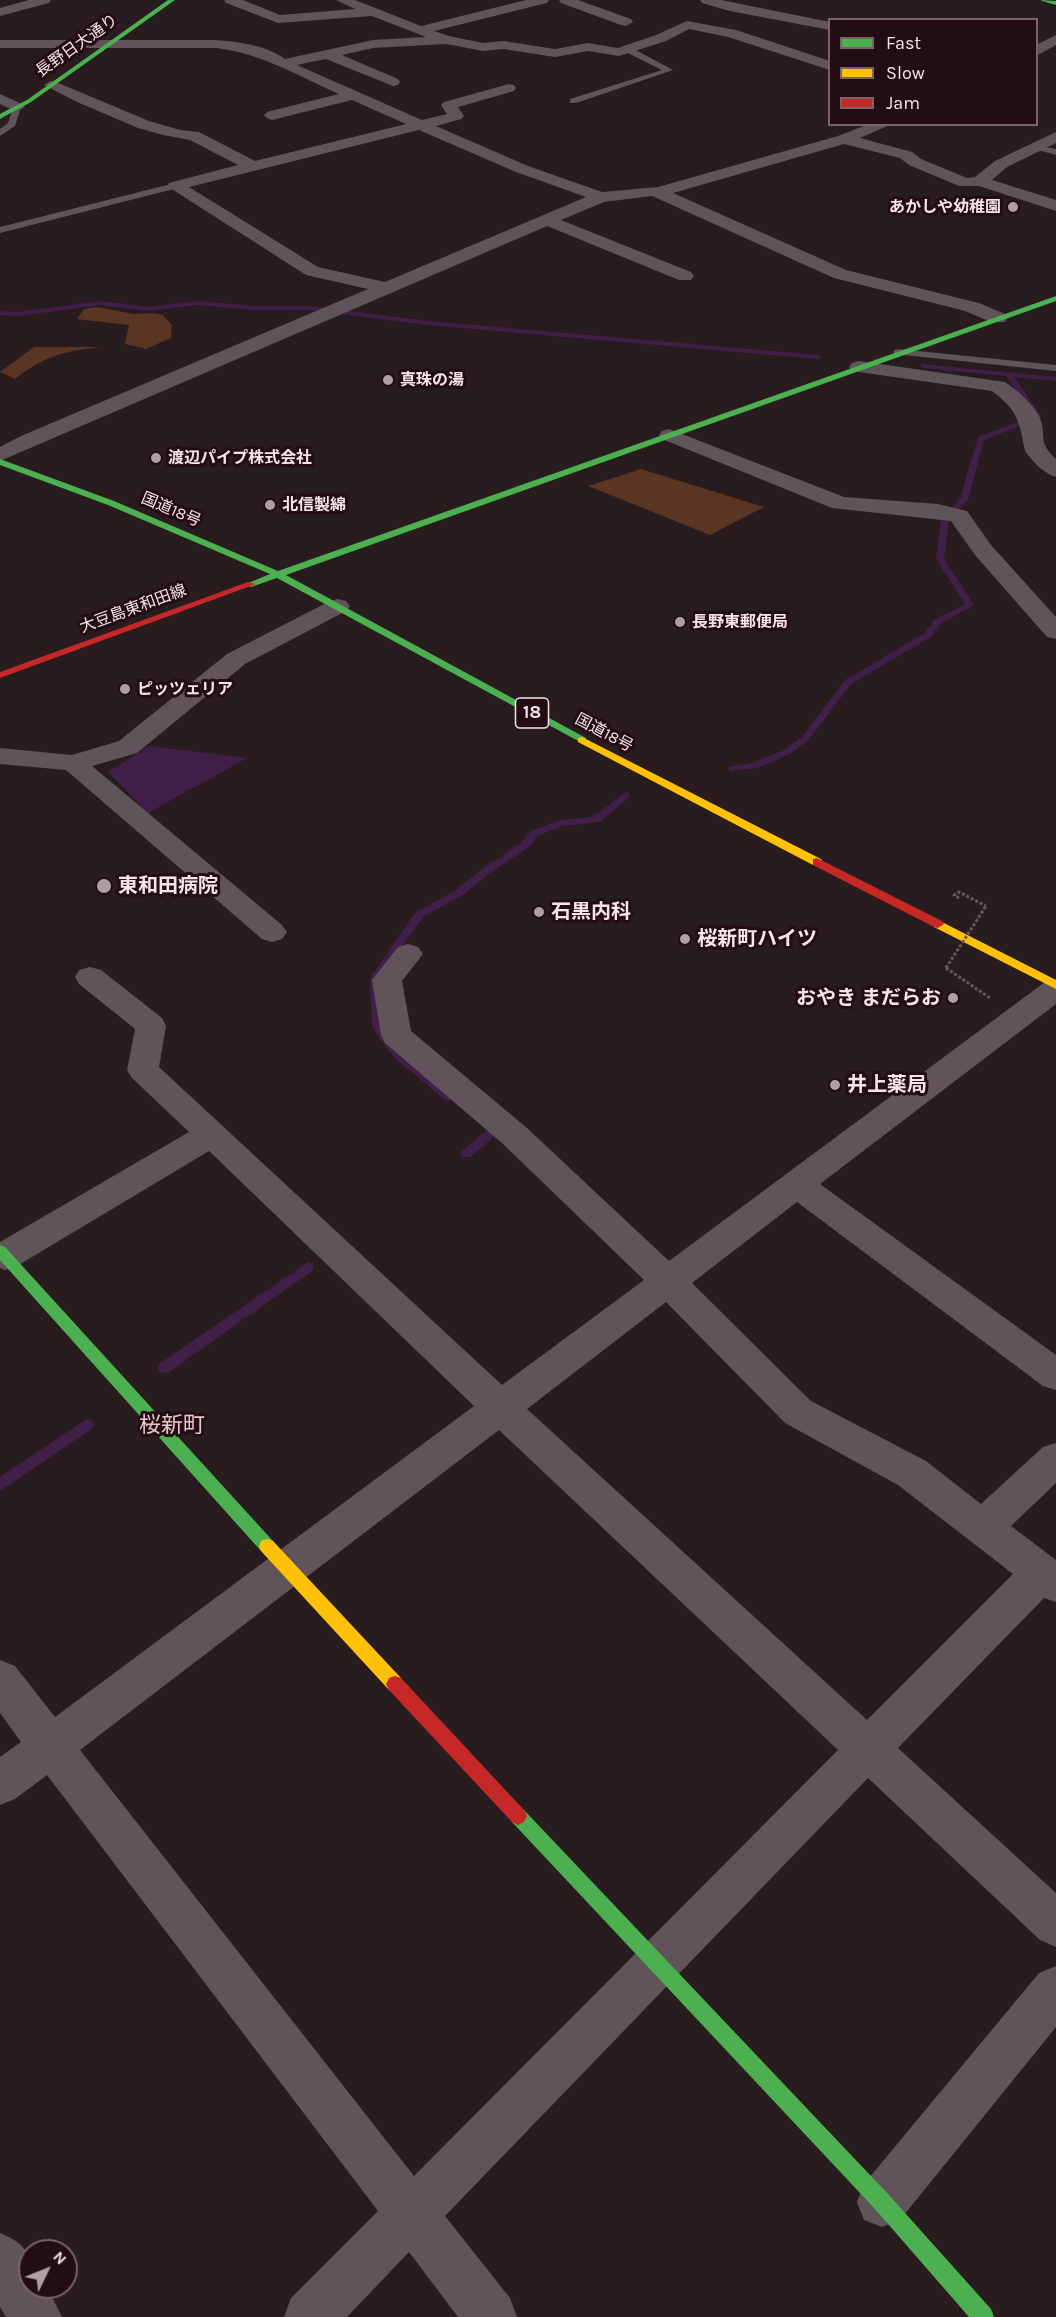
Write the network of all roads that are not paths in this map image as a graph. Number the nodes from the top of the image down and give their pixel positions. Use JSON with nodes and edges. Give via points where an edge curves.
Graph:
{"nodes":[{"id":1,"x":44,"y":0,"type":"edge"},
{"id":2,"x":172,"y":0,"type":"edge"},
{"id":3,"x":231,"y":0,"type":"edge"},
{"id":4,"x":343,"y":0,"type":"edge"},
{"id":5,"x":542,"y":0,"type":"edge"},
{"id":6,"x":566,"y":0,"type":"edge"},
{"id":7,"x":707,"y":0,"type":"edge"},
{"id":8,"x":1044,"y":0,"type":"edge"},
{"id":9,"x":464,"y":3,"type":"dead end"},
{"id":10,"x":1056,"y":3,"type":"edge"},
{"id":11,"x":0,"y":12,"type":"edge"},
{"id":12,"x":375,"y":12,"type":"junction"},
{"id":13,"x":490,"y":13,"type":"junction"},
{"id":14,"x":510,"y":21,"type":"dead end"},
{"id":15,"x":626,"y":22,"type":"dead end"},
{"id":16,"x":828,"y":26,"type":"edge"},
{"id":17,"x":420,"y":30,"type":"junction"},
{"id":18,"x":1056,"y":39,"type":"edge"},
{"id":19,"x":446,"y":40,"type":"junction"},
{"id":20,"x":111,"y":43,"type":"junction"},
{"id":21,"x":0,"y":44,"type":"edge"},
{"id":22,"x":627,"y":49,"type":"junction"},
{"id":23,"x":1038,"y":52,"type":"edge"},
{"id":24,"x":1038,"y":53,"type":"edge"},
{"id":25,"x":328,"y":54,"type":"junction"},
{"id":26,"x":1056,"y":56,"type":"edge"},
{"id":27,"x":282,"y":64,"type":"junction"},
{"id":28,"x":828,"y":65,"type":"edge"},
{"id":29,"x":393,"y":82,"type":"dead end"},
{"id":30,"x":51,"y":85,"type":"junction"},
{"id":31,"x":509,"y":88,"type":"dead end"},
{"id":32,"x":351,"y":96,"type":"junction"},
{"id":33,"x":0,"y":98,"type":"edge"},
{"id":34,"x":573,"y":101,"type":"dead end"},
{"id":35,"x":17,"y":107,"type":"junction"},
{"id":36,"x":272,"y":115,"type":"dead end"},
{"id":37,"x":0,"y":117,"type":"edge"},
{"id":38,"x":420,"y":126,"type":"junction"},
{"id":39,"x":880,"y":126,"type":"edge"},
{"id":40,"x":0,"y":133,"type":"edge"},
{"id":41,"x":1056,"y":136,"type":"edge"},
{"id":42,"x":844,"y":139,"type":"junction"},
{"id":43,"x":1037,"y":147,"type":"junction"},
{"id":44,"x":326,"y":148,"type":"junction"},
{"id":45,"x":1056,"y":152,"type":"edge"},
{"id":46,"x":349,"y":162,"type":"dead end"},
{"id":47,"x":253,"y":166,"type":"junction"},
{"id":48,"x":280,"y":178,"type":"dead end"},
{"id":49,"x":980,"y":181,"type":"junction"},
{"id":50,"x":175,"y":186,"type":"junction"},
{"id":51,"x":659,"y":192,"type":"junction"},
{"id":52,"x":601,"y":197,"type":"junction"},
{"id":53,"x":1056,"y":206,"type":"edge"},
{"id":54,"x":549,"y":220,"type":"junction"},
{"id":55,"x":0,"y":230,"type":"edge"},
{"id":56,"x":685,"y":276,"type":"dead end"},
{"id":57,"x":387,"y":288,"type":"junction"},
{"id":58,"x":1056,"y":298,"type":"edge"},
{"id":59,"x":998,"y":318,"type":"junction"},
{"id":60,"x":898,"y":352,"type":"junction"},
{"id":61,"x":860,"y":367,"type":"junction"},
{"id":62,"x":1056,"y":368,"type":"edge"},
{"id":63,"x":669,"y":435,"type":"junction"},
{"id":64,"x":0,"y":455,"type":"edge"},
{"id":65,"x":0,"y":462,"type":"edge"},
{"id":66,"x":1056,"y":471,"type":"edge"},
{"id":67,"x":278,"y":574,"type":"junction"},
{"id":68,"x":338,"y":606,"type":"junction"},
{"id":69,"x":1056,"y":632,"type":"edge"},
{"id":70,"x":0,"y":675,"type":"edge"},
{"id":71,"x":0,"y":756,"type":"edge"},
{"id":72,"x":73,"y":763,"type":"junction"},
{"id":73,"x":272,"y":932,"type":"dead end"},
{"id":74,"x":408,"y":954,"type":"dead end"},
{"id":75,"x":90,"y":977,"type":"dead end"},
{"id":76,"x":1056,"y":987,"type":"edge"},
{"id":77,"x":212,"y":1134,"type":"junction"},
{"id":78,"x":796,"y":1185,"type":"junction"},
{"id":79,"x":2,"y":1253,"type":"edge"},
{"id":80,"x":668,"y":1281,"type":"junction"},
{"id":81,"x":1056,"y":1375,"type":"edge"},
{"id":82,"x":500,"y":1407,"type":"junction"},
{"id":83,"x":1056,"y":1459,"type":"edge"},
{"id":84,"x":982,"y":1527,"type":"junction"},
{"id":85,"x":287,"y":1568,"type":"junction"},
{"id":86,"x":1048,"y":1579,"type":"edge"},
{"id":87,"x":0,"y":1680,"type":"edge"},
{"id":88,"x":50,"y":1747,"type":"junction"},
{"id":89,"x":867,"y":1749,"type":"junction"},
{"id":90,"x":0,"y":1784,"type":"edge"},
{"id":91,"x":1056,"y":1924,"type":"edge"},
{"id":92,"x":656,"y":1965,"type":"junction"},
{"id":93,"x":1056,"y":1990,"type":"edge"},
{"id":94,"x":882,"y":2202,"type":"junction"},
{"id":95,"x":412,"y":2213,"type":"junction"},
{"id":96,"x":0,"y":2259,"type":"edge"},
{"id":97,"x":36,"y":2317,"type":"edge"},
{"id":98,"x":310,"y":2317,"type":"edge"},
{"id":99,"x":491,"y":2317,"type":"edge"},
{"id":100,"x":983,"y":2317,"type":"edge"}],
"edges":[{"from":1,"to":11,"type":"street"},
{"from":2,"to":20,"type":"main road","name":"長野日大通り"},
{"from":3,"to":12,"type":"street","via":[[278,20]]},
{"from":4,"to":12,"type":"street"},
{"from":5,"to":13,"type":"street"},
{"from":6,"to":15,"type":"street"},
{"from":7,"to":16,"type":"street","via":[[730,8]]},
{"from":8,"to":10,"type":"main road"},
{"from":9,"to":13,"type":"street"},
{"from":12,"to":17,"type":"street"},
{"from":13,"to":14,"type":"street"},
{"from":13,"to":17,"type":"street"},
{"from":17,"to":19,"type":"street"},
{"from":18,"to":23,"type":"street"},
{"from":19,"to":22,"type":"street","via":[[555,53],[588,46],[619,52]]},
{"from":19,"to":25,"type":"street","via":[[373,44]]},
{"from":20,"to":21,"type":"street"},
{"from":20,"to":27,"type":"street","via":[[242,47]]},
{"from":20,"to":30,"type":"main road","name":"長野日大通り"},
{"from":22,"to":28,"type":"street","via":[[687,25],[731,33]]},
{"from":22,"to":34,"type":"lane","via":[[669,70]]},
{"from":24,"to":26,"type":"street"},
{"from":25,"to":27,"type":"street"},
{"from":25,"to":29,"type":"street"},
{"from":27,"to":32,"type":"street"},
{"from":30,"to":35,"type":"main road","name":"長野日大通り"},
{"from":30,"to":47,"type":"street","via":[[139,122],[182,136],[193,135]]},
{"from":31,"to":38,"type":"street","via":[[449,105],[456,116]]},
{"from":32,"to":36,"type":"street"},
{"from":32,"to":38,"type":"street"},
{"from":33,"to":35,"type":"street"},
{"from":35,"to":37,"type":"main road","name":"長野日大通り"},
{"from":35,"to":40,"type":"lane","via":[[12,124]]},
{"from":38,"to":44,"type":"street"},
{"from":38,"to":52,"type":"street"},
{"from":39,"to":42,"type":"street"},
{"from":41,"to":43,"type":"street"},
{"from":42,"to":49,"type":"street","via":[[906,155],[964,183]]},
{"from":42,"to":51,"type":"street"},
{"from":43,"to":45,"type":"lane"},
{"from":43,"to":49,"type":"street","via":[[1001,164]]},
{"from":44,"to":46,"type":"street"},
{"from":44,"to":47,"type":"street"},
{"from":47,"to":48,"type":"street"},
{"from":47,"to":50,"type":"street"},
{"from":49,"to":53,"type":"street"},
{"from":50,"to":55,"type":"lane"},
{"from":50,"to":57,"type":"street","via":[[312,271]]},
{"from":51,"to":52,"type":"street"},
{"from":51,"to":59,"type":"street","via":[[840,274],[972,307]]},
{"from":52,"to":54,"type":"street"},
{"from":54,"to":56,"type":"street"},
{"from":54,"to":57,"type":"street"},
{"from":57,"to":64,"type":"street","via":[[19,436]]},
{"from":58,"to":59,"type":"main road","name":"大豆島東和田線"},
{"from":59,"to":60,"type":"main road","name":"大豆島東和田線"},
{"from":60,"to":61,"type":"main road","name":"大豆島東和田線"},
{"from":60,"to":62,"type":"lane"},
{"from":61,"to":63,"type":"main road","name":"大豆島東和田線"},
{"from":61,"to":66,"type":"street","via":[[998,386],[1029,417],[1035,451]]},
{"from":63,"to":67,"type":"main road","name":"大豆島東和田線"},
{"from":63,"to":69,"type":"street","via":[[840,503],[959,516],[983,550]]},
{"from":65,"to":67,"type":"main road","name":"国道18号","number":"18","via":[[111,503]]},
{"from":67,"to":68,"type":"main road","name":"国道18号","number":"18"},
{"from":67,"to":70,"type":"main road","name":"大豆島東和田線"},
{"from":68,"to":72,"type":"street","via":[[236,660],[128,747]]},
{"from":68,"to":76,"type":"main road","name":"国道18号","number":"18","via":[[578,738]]},
{"from":71,"to":72,"type":"street"},
{"from":72,"to":73,"type":"street"},
{"from":74,"to":80,"type":"street","via":[[387,980],[396,1035],[515,1136]]},
{"from":75,"to":77,"type":"street","via":[[151,1026],[143,1070]]},
{"from":76,"to":78,"type":"street"},
{"from":77,"to":79,"type":"street"},
{"from":77,"to":82,"type":"street"},
{"from":78,"to":80,"type":"street"},
{"from":78,"to":81,"type":"street"},
{"from":79,"to":85,"type":"main road"},
{"from":80,"to":82,"type":"street"},
{"from":80,"to":84,"type":"street","via":[[798,1412],[912,1473]]},
{"from":82,"to":85,"type":"street"},
{"from":82,"to":89,"type":"street"},
{"from":83,"to":84,"type":"street"},
{"from":84,"to":86,"type":"street"},
{"from":85,"to":88,"type":"street"},
{"from":85,"to":92,"type":"main road"},
{"from":86,"to":89,"type":"street"},
{"from":87,"to":88,"type":"street"},
{"from":88,"to":90,"type":"street"},
{"from":88,"to":95,"type":"street"},
{"from":89,"to":91,"type":"street"},
{"from":89,"to":92,"type":"street"},
{"from":92,"to":94,"type":"main road"},
{"from":92,"to":95,"type":"street"},
{"from":93,"to":94,"type":"street"},
{"from":94,"to":100,"type":"main road"},
{"from":95,"to":98,"type":"street"},
{"from":95,"to":99,"type":"street"},
{"from":96,"to":97,"type":"street"}]}
